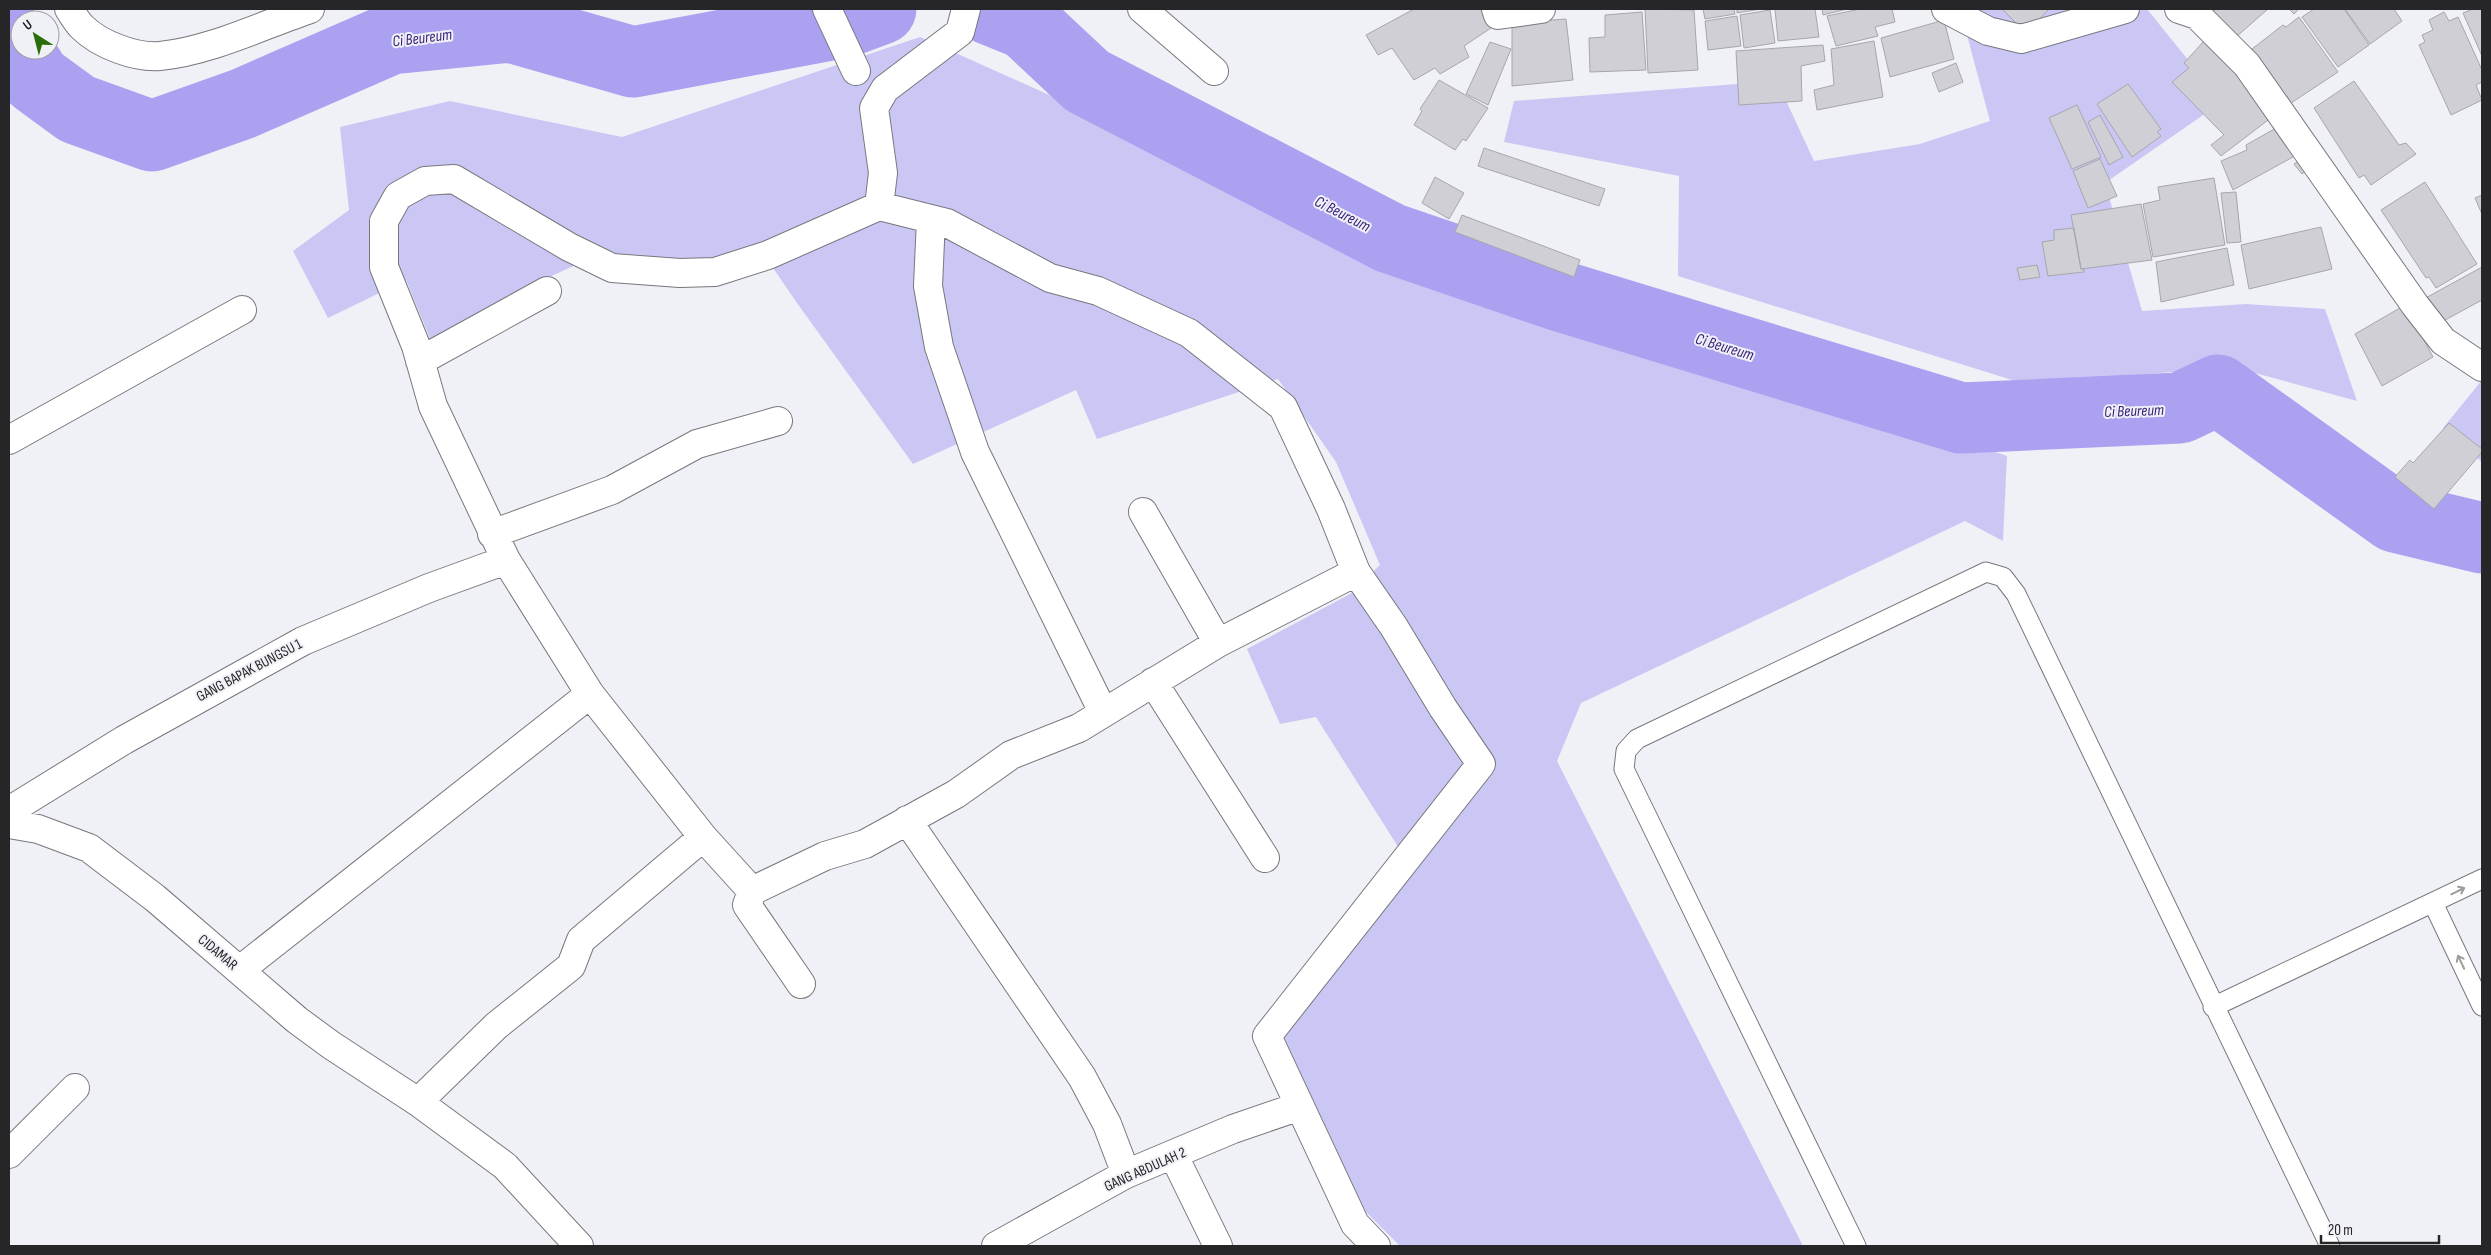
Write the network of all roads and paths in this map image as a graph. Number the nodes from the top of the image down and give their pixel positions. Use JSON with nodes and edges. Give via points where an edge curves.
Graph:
{"nodes":[{"id":1,"x":69,"y":9,"type":"edge"},
{"id":2,"x":310,"y":9,"type":"edge"},
{"id":3,"x":827,"y":9,"type":"edge"},
{"id":4,"x":1142,"y":9,"type":"edge"},
{"id":5,"x":1496,"y":9,"type":"edge"},
{"id":6,"x":1541,"y":9,"type":"edge"},
{"id":7,"x":1946,"y":9,"type":"edge"},
{"id":8,"x":2126,"y":9,"type":"edge"},
{"id":9,"x":2179,"y":9,"type":"edge"},
{"id":10,"x":963,"y":20,"type":"edge"},
{"id":11,"x":856,"y":71,"type":"dead end"},
{"id":12,"x":1214,"y":72,"type":"dead end"},
{"id":13,"x":879,"y":206,"type":"junction"},
{"id":14,"x":931,"y":219,"type":"junction"},
{"id":15,"x":547,"y":291,"type":"dead end"},
{"id":16,"x":242,"y":310,"type":"dead end"},
{"id":17,"x":420,"y":361,"type":"junction"},
{"id":18,"x":2482,"y":367,"type":"edge"},
{"id":19,"x":778,"y":421,"type":"dead end"},
{"id":20,"x":9,"y":440,"type":"edge"},
{"id":21,"x":1143,"y":512,"type":"dead end"},
{"id":22,"x":492,"y":534,"type":"junction"},
{"id":23,"x":506,"y":560,"type":"junction"},
{"id":24,"x":1356,"y":572,"type":"junction"},
{"id":25,"x":1218,"y":643,"type":"junction"},
{"id":26,"x":1153,"y":682,"type":"junction"},
{"id":27,"x":590,"y":694,"type":"junction"},
{"id":28,"x":1103,"y":712,"type":"junction"},
{"id":29,"x":9,"y":812,"type":"edge"},
{"id":30,"x":907,"y":820,"type":"junction"},
{"id":31,"x":9,"y":824,"type":"edge"},
{"id":32,"x":703,"y":837,"type":"junction"},
{"id":33,"x":1265,"y":858,"type":"dead end"},
{"id":34,"x":2482,"y":879,"type":"edge"},
{"id":35,"x":752,"y":891,"type":"junction"},
{"id":36,"x":2433,"y":903,"type":"junction"},
{"id":37,"x":240,"y":970,"type":"junction"},
{"id":38,"x":801,"y":984,"type":"dead end"},
{"id":39,"x":2482,"y":1006,"type":"edge"},
{"id":40,"x":2213,"y":1007,"type":"junction"},
{"id":41,"x":75,"y":1088,"type":"dead end"},
{"id":42,"x":418,"y":1102,"type":"junction"},
{"id":43,"x":1300,"y":1106,"type":"junction"},
{"id":44,"x":9,"y":1154,"type":"edge"},
{"id":45,"x":1174,"y":1156,"type":"junction"},
{"id":46,"x":1126,"y":1174,"type":"junction"},
{"id":47,"x":579,"y":1246,"type":"edge"},
{"id":48,"x":996,"y":1246,"type":"edge"},
{"id":49,"x":1218,"y":1246,"type":"edge"},
{"id":50,"x":1376,"y":1246,"type":"edge"},
{"id":51,"x":1856,"y":1246,"type":"edge"},
{"id":52,"x":2330,"y":1246,"type":"edge"}],
"edges":[{"from":1,"to":2,"type":"street","via":[[82,27],[101,40],[143,55],[160,56],[202,47]]},
{"from":3,"to":11,"type":"street"},
{"from":4,"to":12,"type":"street"},
{"from":5,"to":6,"type":"street","via":[[1498,15]]},
{"from":7,"to":8,"type":"street","via":[[1988,30],[2021,39]]},
{"from":9,"to":18,"type":"street","via":[[2197,15],[2246,64],[2443,341]]},
{"from":10,"to":13,"type":"street","via":[[884,89],[874,108],[883,173]]},
{"from":13,"to":14,"type":"street"},
{"from":13,"to":17,"type":"street","via":[[768,255],[715,272],[680,273],[612,268],[569,247],[454,179],[425,181],[398,196],[384,221],[384,267]]},
{"from":14,"to":24,"type":"street","via":[[947,223],[1050,278],[1098,291],[1189,333],[1272,396],[1283,406]]},
{"from":14,"to":28,"type":"street","via":[[928,286],[939,347],[975,452]]},
{"from":15,"to":17,"type":"street"},
{"from":16,"to":20,"type":"street"},
{"from":17,"to":22,"type":"street","via":[[433,406]]},
{"from":19,"to":22,"type":"street","via":[[697,444],[612,490]]},
{"from":21,"to":25,"type":"street"},
{"from":22,"to":23,"type":"street"},
{"from":23,"to":27,"type":"street"},
{"from":23,"to":29,"type":"street","name":"GANG BAPAK BUNGSU 1","via":[[429,588],[303,641],[124,740]]},
{"from":24,"to":25,"type":"street"},
{"from":24,"to":43,"type":"street","via":[[1481,764],[1266,1036]]},
{"from":25,"to":26,"type":"street"},
{"from":26,"to":28,"type":"street"},
{"from":26,"to":33,"type":"street"},
{"from":27,"to":32,"type":"street"},
{"from":27,"to":37,"type":"street"},
{"from":28,"to":30,"type":"street","via":[[1079,728],[1011,755],[956,794]]},
{"from":30,"to":35,"type":"street","via":[[864,844],[825,856]]},
{"from":30,"to":46,"type":"street","via":[[1072,1062],[1107,1124]]},
{"from":31,"to":37,"type":"street","name":"CIDAMAR","via":[[38,829],[88,848],[155,898]]},
{"from":32,"to":35,"type":"street"},
{"from":32,"to":42,"type":"street","via":[[581,940],[571,966],[496,1026]]},
{"from":36,"to":34,"type":"lane","one_way":true},
{"from":35,"to":38,"type":"street","via":[[747,905]]},
{"from":39,"to":36,"type":"lane","one_way":true},
{"from":36,"to":40,"type":"lane"},
{"from":37,"to":42,"type":"street","name":"CIDAMAR","via":[[297,1020]]},
{"from":40,"to":51,"type":"lane","via":[[2016,594],[2003,577],[1986,572],[1637,739],[1626,751],[1624,769]]},
{"from":40,"to":52,"type":"lane"},
{"from":41,"to":44,"type":"street"},
{"from":42,"to":47,"type":"street","name":"CIDAMAR","via":[[504,1166]]},
{"from":43,"to":45,"type":"street","name":"GANG ABDULAH 2","via":[[1233,1129]]},
{"from":43,"to":50,"type":"street","via":[[1354,1224]]},
{"from":45,"to":46,"type":"street","name":"GANG ABDULAH 2"},
{"from":45,"to":49,"type":"street"},
{"from":46,"to":48,"type":"street","name":"GANG ABDULAH 2"}]}
